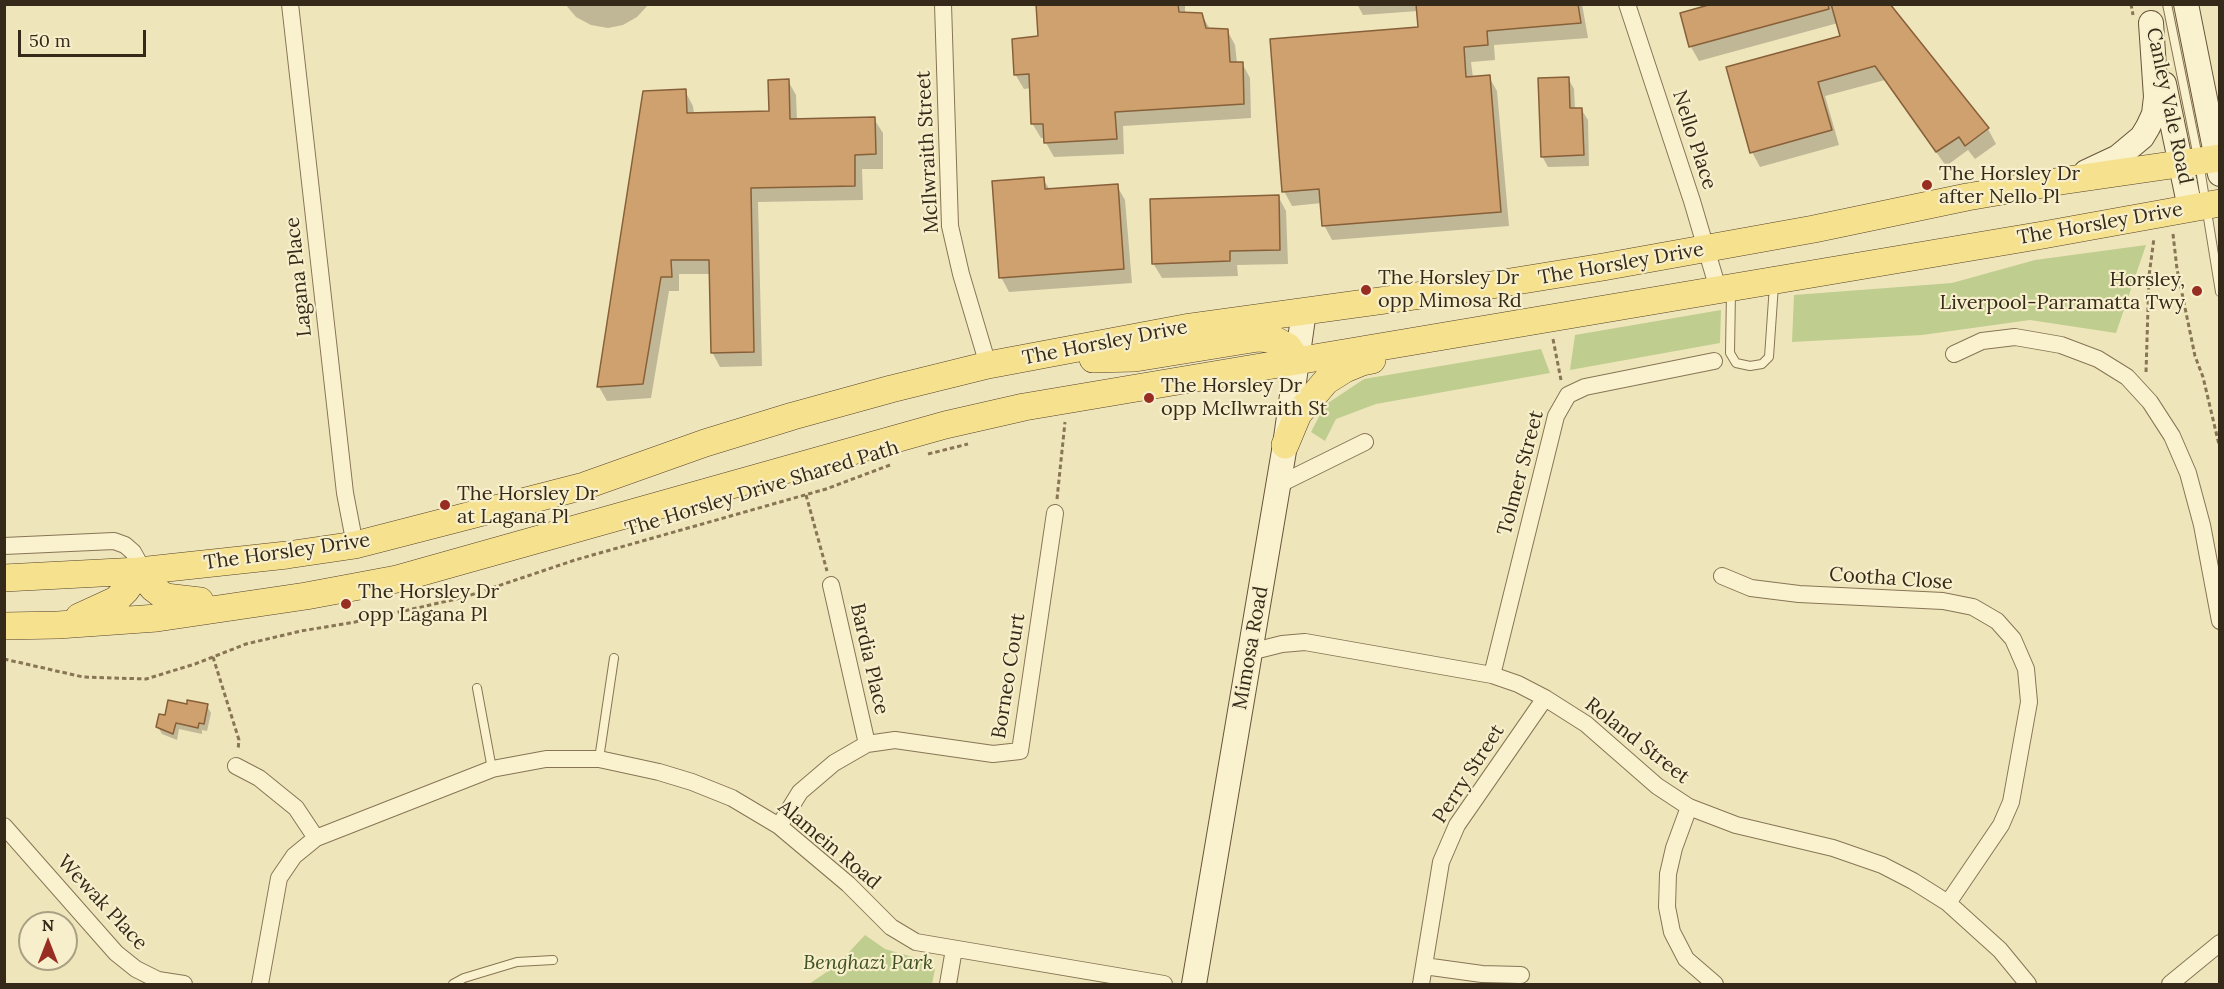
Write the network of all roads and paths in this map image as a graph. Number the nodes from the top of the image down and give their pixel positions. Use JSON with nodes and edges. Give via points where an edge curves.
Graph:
{"nodes":[{"id":1,"x":290,"y":4,"type":"edge"},
{"id":2,"x":942,"y":4,"type":"edge"},
{"id":3,"x":1628,"y":4,"type":"edge"},
{"id":4,"x":2167,"y":4,"type":"edge"},
{"id":5,"x":2186,"y":4,"type":"edge"},
{"id":6,"x":2150,"y":14,"type":"edge"},
{"id":7,"x":2207,"y":164,"type":"edge"},
{"id":8,"x":2061,"y":181,"type":"junction"},
{"id":9,"x":2197,"y":210,"type":"edge"},
{"id":10,"x":2156,"y":227,"type":"dead end"},
{"id":11,"x":1706,"y":249,"type":"junction"},
{"id":12,"x":1774,"y":279,"type":"junction"},
{"id":13,"x":1725,"y":288,"type":"junction"},
{"id":14,"x":2220,"y":292,"type":"edge"},
{"id":15,"x":1304,"y":310,"type":"junction"},
{"id":16,"x":1515,"y":323,"type":"junction"},
{"id":17,"x":1551,"y":332,"type":"dead end"},
{"id":18,"x":1954,"y":354,"type":"dead end"},
{"id":19,"x":1298,"y":360,"type":"junction"},
{"id":20,"x":1714,"y":361,"type":"dead end"},
{"id":21,"x":988,"y":365,"type":"junction"},
{"id":22,"x":2145,"y":374,"type":"dead end"},
{"id":23,"x":1569,"y":395,"type":"junction"},
{"id":24,"x":1055,"y":423,"type":"dead end"},
{"id":25,"x":1365,"y":442,"type":"dead end"},
{"id":26,"x":970,"y":443,"type":"dead end"},
{"id":27,"x":1285,"y":445,"type":"junction"},
{"id":28,"x":2220,"y":448,"type":"edge"},
{"id":29,"x":927,"y":454,"type":"dead end"},
{"id":30,"x":895,"y":463,"type":"dead end"},
{"id":31,"x":1278,"y":485,"type":"junction"},
{"id":32,"x":806,"y":495,"type":"junction"},
{"id":33,"x":1055,"y":513,"type":"joint"},
{"id":34,"x":355,"y":545,"type":"junction"},
{"id":35,"x":4,"y":546,"type":"edge"},
{"id":36,"x":139,"y":571,"type":"junction"},
{"id":37,"x":1722,"y":576,"type":"dead end"},
{"id":38,"x":4,"y":578,"type":"edge"},
{"id":39,"x":831,"y":585,"type":"joint"},
{"id":40,"x":246,"y":605,"type":"junction"},
{"id":41,"x":2220,"y":621,"type":"edge"},
{"id":42,"x":58,"y":625,"type":"junction"},
{"id":43,"x":4,"y":626,"type":"edge"},
{"id":44,"x":1250,"y":652,"type":"junction"},
{"id":45,"x":213,"y":657,"type":"junction"},
{"id":46,"x":614,"y":658,"type":"dead end"},
{"id":47,"x":4,"y":659,"type":"edge"},
{"id":48,"x":1492,"y":675,"type":"junction"},
{"id":49,"x":477,"y":688,"type":"dead end"},
{"id":50,"x":1545,"y":698,"type":"junction"},
{"id":51,"x":867,"y":744,"type":"junction"},
{"id":52,"x":599,"y":759,"type":"junction"},
{"id":53,"x":236,"y":766,"type":"joint"},
{"id":54,"x":492,"y":769,"type":"junction"},
{"id":55,"x":1689,"y":807,"type":"junction"},
{"id":56,"x":4,"y":826,"type":"edge"},
{"id":57,"x":778,"y":826,"type":"junction"},
{"id":58,"x":316,"y":838,"type":"junction"},
{"id":59,"x":1948,"y":903,"type":"junction"},
{"id":60,"x":2220,"y":943,"type":"edge"},
{"id":61,"x":954,"y":949,"type":"junction"},
{"id":62,"x":553,"y":960,"type":"dead end"},
{"id":63,"x":1424,"y":966,"type":"junction"},
{"id":64,"x":1521,"y":975,"type":"dead end"},
{"id":65,"x":184,"y":984,"type":"edge"},
{"id":66,"x":260,"y":984,"type":"edge"},
{"id":67,"x":453,"y":984,"type":"edge"},
{"id":68,"x":948,"y":984,"type":"edge"},
{"id":69,"x":1164,"y":984,"type":"edge"},
{"id":70,"x":1194,"y":984,"type":"edge"},
{"id":71,"x":1421,"y":984,"type":"edge"},
{"id":72,"x":1715,"y":984,"type":"edge"},
{"id":73,"x":2028,"y":984,"type":"edge"},
{"id":74,"x":2170,"y":984,"type":"edge"}],
"edges":[{"from":1,"to":34,"type":"street","name":"Lagana Place","via":[[345,493]]},
{"from":2,"to":21,"type":"street","name":"McIlwraith Street","via":[[951,226]]},
{"from":3,"to":11,"type":"street","name":"Nello Place"},
{"from":4,"to":7,"type":"lane"},
{"from":5,"to":7,"type":"main road","name":"Canley Vale Road"},
{"from":6,"to":7,"type":"main road","name":"Canley Vale Road"},
{"from":6,"to":8,"type":"main road","via":[[2156,97],[2148,127],[2118,157]]},
{"from":7,"to":8,"type":"main road","name":"The Horsley Drive"},
{"from":7,"to":9,"type":"main road","name":"Canley Vale Road"},
{"from":8,"to":11,"type":"main road","name":"The Horsley Drive"},
{"from":9,"to":12,"type":"main road","name":"The Horsley Drive"},
{"from":9,"to":14,"type":"lane"},
{"from":9,"to":28,"type":"path","via":[[2177,269]]},
{"from":10,"to":22,"type":"path","via":[[2149,276]]},
{"from":11,"to":13,"type":"street","name":"Nello Place"},
{"from":11,"to":15,"type":"main road","name":"The Horsley Drive","via":[[1473,288]]},
{"from":12,"to":13,"type":"main road","name":"The Horsley Drive"},
{"from":12,"to":13,"type":"lane","via":[[1770,350],[1762,364],[1736,363],[1730,353]]},
{"from":13,"to":16,"type":"main road","name":"The Horsley Drive"},
{"from":15,"to":19,"type":"main road","name":"Mimosa Road"},
{"from":15,"to":21,"type":"main road","name":"The Horsley Drive"},
{"from":16,"to":19,"type":"main road","name":"The Horsley Drive"},
{"from":16,"to":27,"type":"main road","via":[[1428,351],[1362,362],[1345,369],[1311,397],[1298,414]]},
{"from":17,"to":23,"type":"path","via":[[1561,379]]},
{"from":18,"to":41,"type":"street","via":[[1982,341],[2014,337],[2061,345],[2098,359],[2127,377],[2150,402],[2172,436],[2188,473]]},
{"from":19,"to":21,"type":"main road","via":[[1288,347],[1273,339],[1258,338],[1135,358]]},
{"from":19,"to":27,"type":"main road","name":"Mimosa Road"},
{"from":19,"to":40,"type":"main road","name":"The Horsley Drive","via":[[1024,407],[945,425],[397,579]]},
{"from":20,"to":23,"type":"street","name":"Tolmer Street","via":[[1585,387]]},
{"from":21,"to":34,"type":"main road","name":"The Horsley Drive","via":[[716,439],[584,486]]},
{"from":23,"to":48,"type":"street","name":"Tolmer Street","via":[[1556,416]]},
{"from":24,"to":33,"type":"path","via":[[1065,420]]},
{"from":25,"to":31,"type":"street"},
{"from":26,"to":29,"type":"path","name":"The Horsley Drive Shared Path"},
{"from":27,"to":31,"type":"main road","name":"Mimosa Road"},
{"from":30,"to":32,"type":"path","name":"The Horsley Drive Shared Path"},
{"from":31,"to":44,"type":"main road","name":"Mimosa Road"},
{"from":32,"to":39,"type":"path"},
{"from":32,"to":45,"type":"path","name":"The Horsley Drive Shared Path","via":[[575,560],[465,597],[246,644]]},
{"from":33,"to":51,"type":"street","name":"Borneo Court","via":[[1020,751],[993,753],[895,740]]},
{"from":34,"to":36,"type":"main road","name":"The Horsley Drive"},
{"from":35,"to":36,"type":"street","via":[[114,541],[133,552]]},
{"from":36,"to":38,"type":"main road","name":"The Horsley Drive"},
{"from":36,"to":40,"type":"main road","via":[[165,597]]},
{"from":36,"to":42,"type":"main road","via":[[116,600]]},
{"from":37,"to":59,"type":"street","name":"Cootha Close","via":[[1750,588],[1943,601],[1973,607],[1997,621],[2013,639],[2026,669],[2029,702],[2011,802],[2001,825]]},
{"from":39,"to":51,"type":"street","name":"Bardia Place"},
{"from":40,"to":42,"type":"main road","name":"The Horsley Drive","via":[[157,618]]},
{"from":42,"to":43,"type":"main road","name":"The Horsley Drive"},
{"from":44,"to":48,"type":"street","name":"Roland Street","via":[[1305,642]]},
{"from":44,"to":70,"type":"main road","name":"Mimosa Road"},
{"from":45,"to":47,"type":"path","name":"The Horsley Drive Shared Path","via":[[146,678],[83,677]]},
{"from":45,"to":53,"type":"path","via":[[239,740]]},
{"from":46,"to":52,"type":"lane"},
{"from":48,"to":50,"type":"street","name":"Roland Street"},
{"from":49,"to":54,"type":"lane"},
{"from":50,"to":55,"type":"street","name":"Roland Street","via":[[1586,724],[1657,786]]},
{"from":50,"to":63,"type":"street","name":"Perry Street","via":[[1457,825],[1442,862]]},
{"from":51,"to":57,"type":"street","name":"Borneo Court","via":[[834,763],[800,792]]},
{"from":52,"to":54,"type":"street","name":"Alamein Road","via":[[546,759]]},
{"from":52,"to":57,"type":"street","name":"Alamein Road","via":[[692,782],[732,798]]},
{"from":53,"to":58,"type":"street","via":[[259,778],[296,808]]},
{"from":54,"to":58,"type":"street","name":"Alamein Road"},
{"from":55,"to":59,"type":"street","name":"Roland Street","via":[[1736,825],[1833,848],[1882,866]]},
{"from":55,"to":72,"type":"street","via":[[1668,874],[1667,907],[1672,932],[1686,959]]},
{"from":56,"to":65,"type":"street","name":"Wewak Place","via":[[116,953],[158,980]]},
{"from":57,"to":61,"type":"street","name":"Alamein Road","via":[[848,884],[891,927],[916,942]]},
{"from":58,"to":66,"type":"street","name":"Alamein Road","via":[[294,856],[279,878]]},
{"from":59,"to":73,"type":"street","name":"Roland Street","via":[[2000,950]]},
{"from":60,"to":74,"type":"street"},
{"from":61,"to":68,"type":"street"},
{"from":61,"to":69,"type":"street","name":"Alamein Road"},
{"from":62,"to":67,"type":"lane","via":[[517,962]]},
{"from":63,"to":64,"type":"street"},
{"from":63,"to":71,"type":"street","name":"Perry Street"}]}
